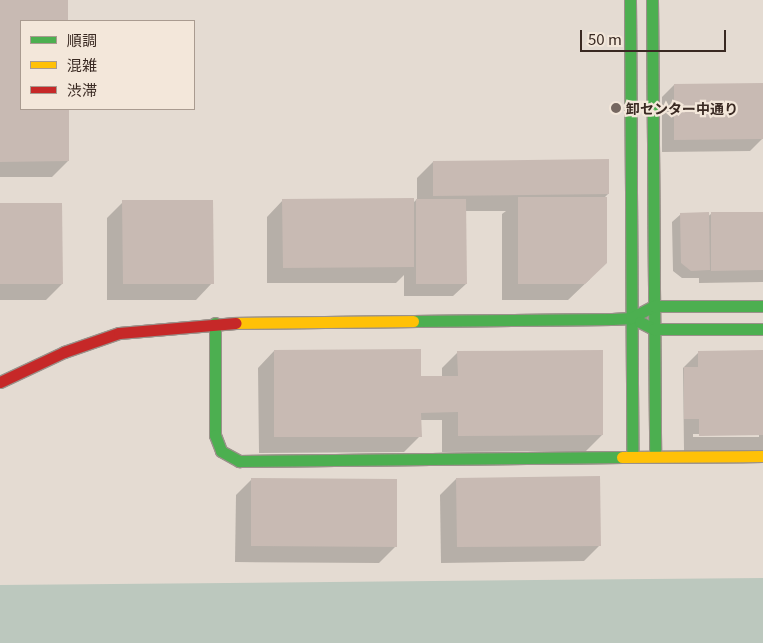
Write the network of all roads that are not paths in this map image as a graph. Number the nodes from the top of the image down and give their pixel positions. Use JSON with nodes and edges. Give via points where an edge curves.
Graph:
{"nodes":[{"id":1,"x":630,"y":0,"type":"edge"},
{"id":2,"x":652,"y":0,"type":"edge"},
{"id":3,"x":654,"y":306,"type":"junction"},
{"id":4,"x":763,"y":306,"type":"edge"},
{"id":5,"x":631,"y":318,"type":"junction"},
{"id":6,"x":215,"y":323,"type":"junction"},
{"id":7,"x":654,"y":329,"type":"junction"},
{"id":8,"x":763,"y":329,"type":"edge"},
{"id":9,"x":0,"y":382,"type":"edge"},
{"id":10,"x":632,"y":456,"type":"junction"},
{"id":11,"x":655,"y":456,"type":"junction"},
{"id":12,"x":763,"y":456,"type":"edge"}],
"edges":[{"from":1,"to":5,"type":"street"},
{"from":2,"to":3,"type":"street"},
{"from":3,"to":4,"type":"street"},
{"from":3,"to":5,"type":"street"},
{"from":3,"to":7,"type":"street"},
{"from":5,"to":6,"type":"street"},
{"from":5,"to":7,"type":"street"},
{"from":5,"to":10,"type":"street"},
{"from":6,"to":9,"type":"street","via":[[118,332],[7,371]]},
{"from":6,"to":10,"type":"street","via":[[216,435],[221,451],[239,461]]},
{"from":7,"to":8,"type":"street"},
{"from":7,"to":11,"type":"street"},
{"from":10,"to":11,"type":"street"},
{"from":11,"to":12,"type":"street"}]}
